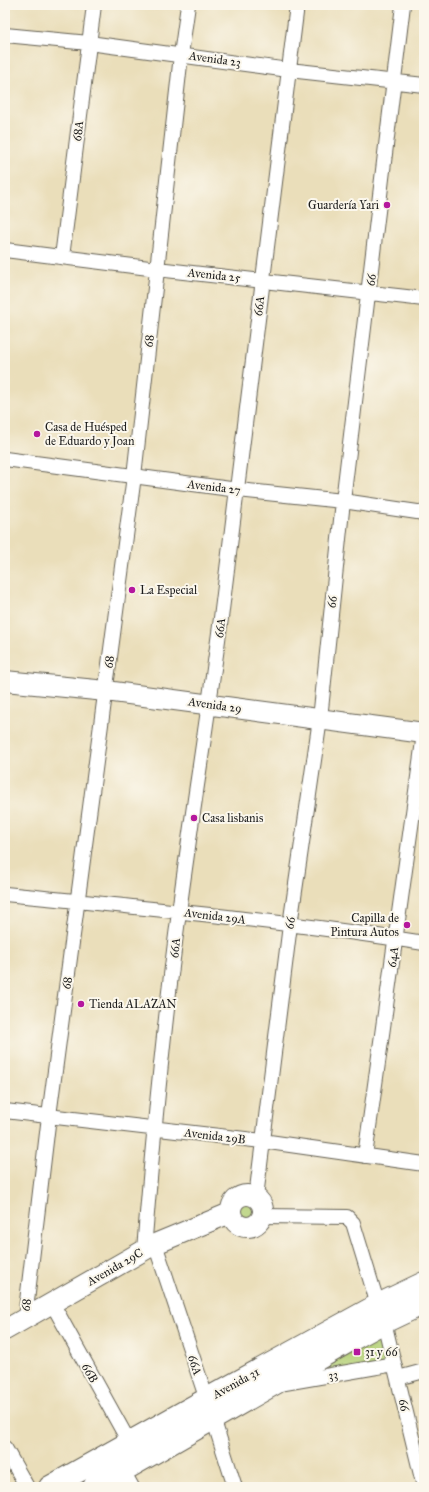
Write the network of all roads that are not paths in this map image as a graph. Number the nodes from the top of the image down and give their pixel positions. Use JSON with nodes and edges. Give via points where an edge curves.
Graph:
{"nodes":[{"id":1,"x":94,"y":5,"type":"edge"},
{"id":2,"x":188,"y":5,"type":"edge"},
{"id":3,"x":297,"y":5,"type":"edge"},
{"id":4,"x":403,"y":5,"type":"edge"},
{"id":5,"x":5,"y":35,"type":"edge"},
{"id":6,"x":89,"y":43,"type":"junction"},
{"id":7,"x":181,"y":55,"type":"junction"},
{"id":8,"x":288,"y":70,"type":"junction"},
{"id":9,"x":394,"y":82,"type":"junction"},
{"id":10,"x":424,"y":86,"type":"edge"},
{"id":11,"x":5,"y":250,"type":"edge"},
{"id":12,"x":62,"y":257,"type":"junction"},
{"id":13,"x":157,"y":269,"type":"junction"},
{"id":14,"x":262,"y":281,"type":"junction"},
{"id":15,"x":369,"y":293,"type":"junction"},
{"id":16,"x":424,"y":299,"type":"edge"},
{"id":17,"x":5,"y":459,"type":"edge"},
{"id":18,"x":134,"y":476,"type":"junction"},
{"id":19,"x":238,"y":490,"type":"junction"},
{"id":20,"x":343,"y":501,"type":"junction"},
{"id":21,"x":424,"y":513,"type":"edge"},
{"id":22,"x":5,"y":681,"type":"edge"},
{"id":23,"x":106,"y":691,"type":"junction"},
{"id":24,"x":210,"y":704,"type":"junction"},
{"id":25,"x":320,"y":719,"type":"junction"},
{"id":26,"x":424,"y":733,"type":"edge"},
{"id":27,"x":5,"y":894,"type":"edge"},
{"id":28,"x":78,"y":901,"type":"junction"},
{"id":29,"x":179,"y":912,"type":"junction"},
{"id":30,"x":290,"y":925,"type":"junction"},
{"id":31,"x":395,"y":939,"type":"junction"},
{"id":32,"x":424,"y":943,"type":"edge"},
{"id":33,"x":5,"y":1111,"type":"edge"},
{"id":34,"x":49,"y":1116,"type":"junction"},
{"id":35,"x":154,"y":1128,"type":"junction"},
{"id":36,"x":262,"y":1141,"type":"junction"},
{"id":37,"x":365,"y":1156,"type":"junction"},
{"id":38,"x":424,"y":1164,"type":"edge"},
{"id":39,"x":256,"y":1197,"type":"junction"},
{"id":40,"x":230,"y":1213,"type":"junction"},
{"id":41,"x":262,"y":1216,"type":"junction"},
{"id":42,"x":150,"y":1247,"type":"junction"},
{"id":43,"x":424,"y":1283,"type":"edge"},
{"id":44,"x":52,"y":1303,"type":"junction"},
{"id":45,"x":424,"y":1303,"type":"edge"},
{"id":46,"x":381,"y":1313,"type":"junction"},
{"id":47,"x":25,"y":1318,"type":"junction"},
{"id":48,"x":5,"y":1330,"type":"edge"},
{"id":49,"x":394,"y":1364,"type":"junction"},
{"id":50,"x":424,"y":1370,"type":"edge"},
{"id":51,"x":398,"y":1378,"type":"junction"},
{"id":52,"x":271,"y":1386,"type":"junction"},
{"id":53,"x":210,"y":1408,"type":"junction"},
{"id":54,"x":129,"y":1442,"type":"junction"},
{"id":55,"x":5,"y":1448,"type":"edge"},
{"id":56,"x":127,"y":1479,"type":"edge"},
{"id":57,"x":27,"y":1487,"type":"edge"},
{"id":58,"x":50,"y":1487,"type":"edge"},
{"id":59,"x":94,"y":1487,"type":"edge"},
{"id":60,"x":234,"y":1487,"type":"edge"},
{"id":61,"x":424,"y":1487,"type":"edge"}],
"edges":[{"from":1,"to":6,"type":"street","name":"68A"},
{"from":2,"to":7,"type":"street","name":"68"},
{"from":3,"to":8,"type":"street","name":"66A"},
{"from":4,"to":9,"type":"street","name":"66"},
{"from":5,"to":6,"type":"street","name":"Avenida 23"},
{"from":6,"to":7,"type":"street","name":"Avenida 23"},
{"from":6,"to":12,"type":"street","name":"68A"},
{"from":7,"to":8,"type":"street","name":"Avenida 23"},
{"from":7,"to":13,"type":"street","name":"68"},
{"from":8,"to":9,"type":"street","name":"Avenida 23"},
{"from":8,"to":14,"type":"street","name":"66A"},
{"from":9,"to":10,"type":"street","name":"Avenida 23"},
{"from":9,"to":15,"type":"street","name":"66"},
{"from":11,"to":12,"type":"street","name":"Avenida 25"},
{"from":12,"to":13,"type":"street","name":"Avenida 25"},
{"from":13,"to":14,"type":"street","name":"Avenida 25"},
{"from":13,"to":18,"type":"street","name":"68"},
{"from":14,"to":15,"type":"street","name":"Avenida 25"},
{"from":14,"to":19,"type":"street","name":"66A"},
{"from":15,"to":16,"type":"street","name":"Avenida 25"},
{"from":15,"to":20,"type":"street","name":"66"},
{"from":17,"to":18,"type":"street","name":"Avenida 27"},
{"from":18,"to":19,"type":"street","name":"Avenida 27"},
{"from":18,"to":23,"type":"street","name":"68"},
{"from":19,"to":20,"type":"street","name":"Avenida 27"},
{"from":19,"to":24,"type":"street","name":"66A"},
{"from":20,"to":21,"type":"street","name":"Avenida 27"},
{"from":20,"to":25,"type":"street","name":"66"},
{"from":22,"to":23,"type":"street","name":"Avenida 29"},
{"from":23,"to":24,"type":"street","name":"Avenida 29"},
{"from":23,"to":28,"type":"street","name":"68"},
{"from":24,"to":25,"type":"street","name":"Avenida 29"},
{"from":24,"to":29,"type":"street","name":"66A"},
{"from":25,"to":26,"type":"street","name":"Avenida 29"},
{"from":25,"to":30,"type":"street","name":"66"},
{"from":26,"to":31,"type":"street","name":"64A"},
{"from":27,"to":28,"type":"street","name":"Avenida 29A"},
{"from":28,"to":29,"type":"street","name":"Avenida 29A"},
{"from":28,"to":34,"type":"street","name":"68"},
{"from":29,"to":30,"type":"street","name":"Avenida 29A"},
{"from":29,"to":35,"type":"street","name":"66A"},
{"from":30,"to":31,"type":"street","name":"Avenida 29A"},
{"from":30,"to":36,"type":"street","name":"66"},
{"from":31,"to":32,"type":"street","name":"Avenida 29A"},
{"from":31,"to":37,"type":"street","name":"64A"},
{"from":33,"to":34,"type":"street","name":"Avenida 29B"},
{"from":34,"to":35,"type":"street","name":"Avenida 29B"},
{"from":34,"to":47,"type":"street","name":"68"},
{"from":35,"to":36,"type":"street","name":"Avenida 29B"},
{"from":35,"to":42,"type":"street","name":"66A"},
{"from":36,"to":37,"type":"street","name":"Avenida 29B"},
{"from":36,"to":39,"type":"street","name":"66"},
{"from":37,"to":38,"type":"street","name":"Avenida 29B"},
{"from":39,"to":40,"type":"street","via":[[246,1194],[236,1198],[232,1202]]},
{"from":39,"to":41,"type":"street","via":[[262,1206]]},
{"from":40,"to":41,"type":"street","via":[[236,1223],[246,1227],[256,1224]]},
{"from":40,"to":42,"type":"street","name":"Avenida 29C"},
{"from":41,"to":46,"type":"street","name":"66","via":[[350,1219]]},
{"from":42,"to":44,"type":"street","name":"Avenida 29C"},
{"from":42,"to":53,"type":"street","name":"66A"},
{"from":43,"to":46,"type":"main road","name":"Avenida 31"},
{"from":44,"to":47,"type":"street","name":"Avenida 29C"},
{"from":44,"to":54,"type":"street","name":"66B"},
{"from":45,"to":46,"type":"main road","name":"Avenida 31"},
{"from":46,"to":49,"type":"street","name":"66"},
{"from":46,"to":52,"type":"main road","name":"Avenida 31"},
{"from":46,"to":53,"type":"main road","name":"Avenida 31"},
{"from":47,"to":48,"type":"street","name":"Avenida 29C"},
{"from":49,"to":51,"type":"street","name":"66"},
{"from":49,"to":52,"type":"street","name":"33"},
{"from":50,"to":51,"type":"street"},
{"from":51,"to":61,"type":"street","name":"66"},
{"from":52,"to":53,"type":"main road","name":"Avenida 31"},
{"from":53,"to":54,"type":"main road","name":"Avenida 31"},
{"from":53,"to":56,"type":"main road","name":"Avenida 31"},
{"from":53,"to":60,"type":"street","name":"66A"},
{"from":54,"to":58,"type":"main road","name":"Avenida 31"},
{"from":55,"to":57,"type":"street"},
{"from":56,"to":59,"type":"main road","name":"Avenida 31"}]}
